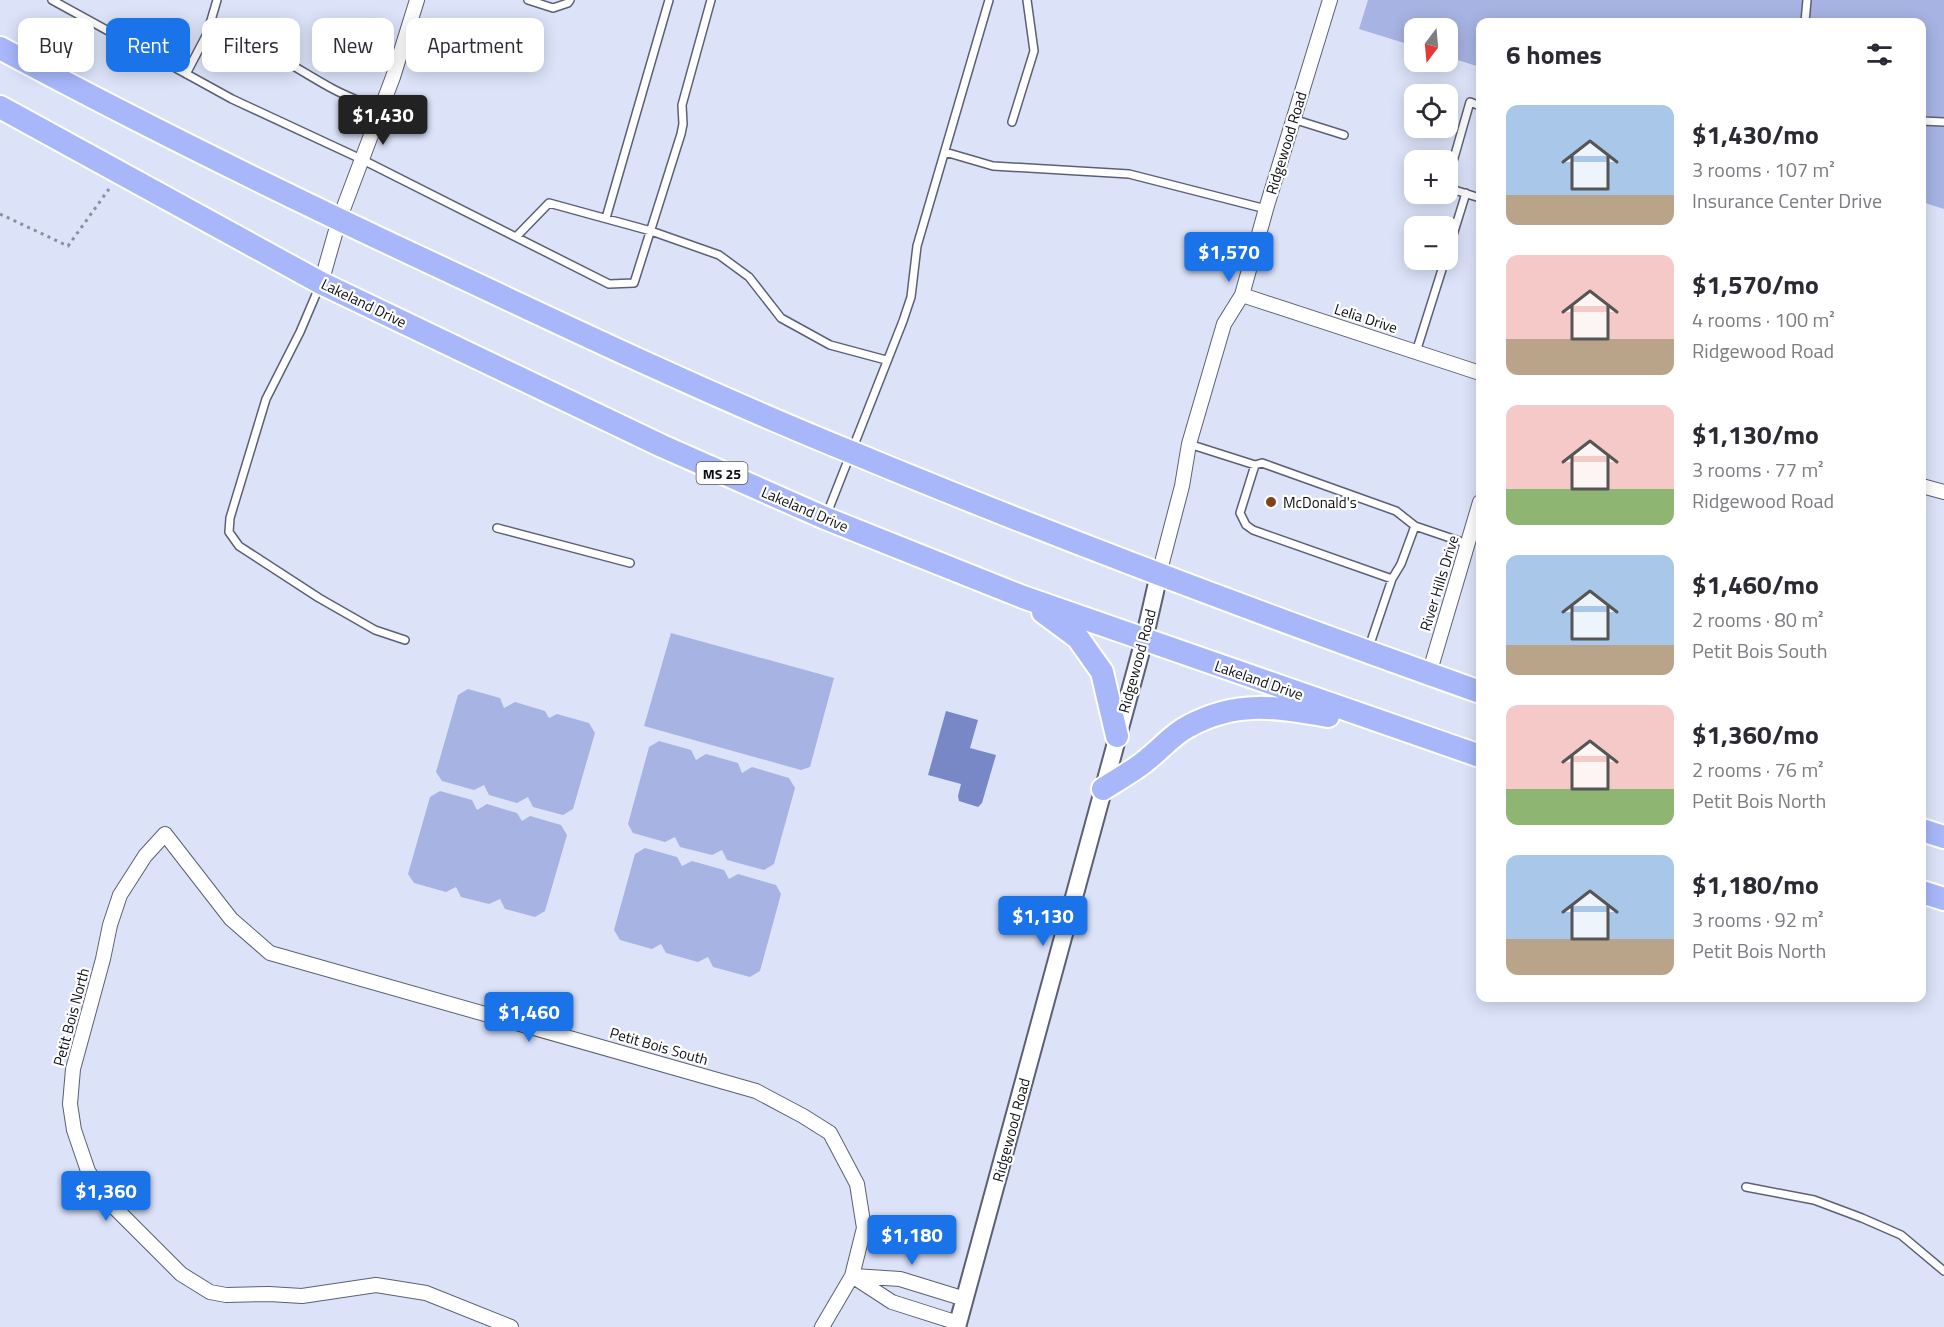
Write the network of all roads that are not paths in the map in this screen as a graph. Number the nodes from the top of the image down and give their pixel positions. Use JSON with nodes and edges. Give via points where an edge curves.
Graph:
{"nodes":[{"id":1,"x":52,"y":0,"type":"edge"},
{"id":2,"x":217,"y":0,"type":"edge"},
{"id":3,"x":417,"y":0,"type":"edge"},
{"id":4,"x":528,"y":0,"type":"edge"},
{"id":5,"x":570,"y":0,"type":"edge"},
{"id":6,"x":669,"y":0,"type":"edge"},
{"id":7,"x":711,"y":0,"type":"edge"},
{"id":8,"x":989,"y":0,"type":"edge"},
{"id":9,"x":1027,"y":0,"type":"edge"},
{"id":10,"x":1330,"y":0,"type":"edge"},
{"id":11,"x":1807,"y":0,"type":"edge"},
{"id":12,"x":212,"y":18,"type":"edge"},
{"id":13,"x":1805,"y":18,"type":"edge"},
{"id":14,"x":202,"y":44,"type":"edge"},
{"id":15,"x":0,"y":48,"type":"edge"},
{"id":16,"x":300,"y":71,"type":"edge"},
{"id":17,"x":186,"y":74,"type":"junction"},
{"id":18,"x":1476,"y":104,"type":"edge"},
{"id":19,"x":0,"y":107,"type":"edge"},
{"id":20,"x":380,"y":110,"type":"junction"},
{"id":21,"x":1293,"y":119,"type":"junction"},
{"id":22,"x":1926,"y":121,"type":"edge"},
{"id":23,"x":1012,"y":122,"type":"dead end"},
{"id":24,"x":1944,"y":122,"type":"edge"},
{"id":25,"x":1344,"y":135,"type":"dead end"},
{"id":26,"x":1456,"y":150,"type":"edge"},
{"id":27,"x":945,"y":152,"type":"junction"},
{"id":28,"x":361,"y":159,"type":"junction"},
{"id":29,"x":1458,"y":191,"type":"edge"},
{"id":30,"x":1466,"y":193,"type":"junction"},
{"id":31,"x":1476,"y":197,"type":"edge"},
{"id":32,"x":1266,"y":209,"type":"junction"},
{"id":33,"x":606,"y":218,"type":"junction"},
{"id":34,"x":1458,"y":219,"type":"edge"},
{"id":35,"x":339,"y":220,"type":"junction"},
{"id":36,"x":651,"y":231,"type":"junction"},
{"id":37,"x":516,"y":237,"type":"junction"},
{"id":38,"x":1442,"y":270,"type":"edge"},
{"id":39,"x":321,"y":283,"type":"junction"},
{"id":40,"x":1242,"y":295,"type":"junction"},
{"id":41,"x":1416,"y":352,"type":"junction"},
{"id":42,"x":886,"y":360,"type":"junction"},
{"id":43,"x":1476,"y":372,"type":"edge"},
{"id":44,"x":1189,"y":444,"type":"junction"},
{"id":45,"x":850,"y":452,"type":"junction"},
{"id":46,"x":1255,"y":465,"type":"junction"},
{"id":47,"x":1926,"y":487,"type":"edge"},
{"id":48,"x":1944,"y":492,"type":"edge"},
{"id":49,"x":1476,"y":516,"type":"edge"},
{"id":50,"x":825,"y":518,"type":"junction"},
{"id":51,"x":1415,"y":526,"type":"junction"},
{"id":52,"x":497,"y":528,"type":"dead end"},
{"id":53,"x":1468,"y":544,"type":"junction"},
{"id":54,"x":630,"y":563,"type":"dead end"},
{"id":55,"x":1159,"y":574,"type":"junction"},
{"id":56,"x":1392,"y":579,"type":"junction"},
{"id":57,"x":1023,"y":597,"type":"junction"},
{"id":58,"x":405,"y":639,"type":"dead end"},
{"id":59,"x":1144,"y":640,"type":"junction"},
{"id":60,"x":1367,"y":652,"type":"junction"},
{"id":61,"x":1429,"y":674,"type":"junction"},
{"id":62,"x":1476,"y":691,"type":"edge"},
{"id":63,"x":1400,"y":729,"type":"junction"},
{"id":64,"x":1117,"y":736,"type":"junction"},
{"id":65,"x":1476,"y":755,"type":"edge"},
{"id":66,"x":1103,"y":789,"type":"junction"},
{"id":67,"x":1926,"y":831,"type":"edge"},
{"id":68,"x":165,"y":834,"type":"joint"},
{"id":69,"x":1944,"y":837,"type":"edge"},
{"id":70,"x":1926,"y":893,"type":"edge"},
{"id":71,"x":1944,"y":899,"type":"edge"},
{"id":72,"x":1746,"y":1187,"type":"dead end"},
{"id":73,"x":1944,"y":1271,"type":"edge"},
{"id":74,"x":852,"y":1276,"type":"junction"},
{"id":75,"x":965,"y":1299,"type":"junction"},
{"id":76,"x":957,"y":1325,"type":"edge"},
{"id":77,"x":512,"y":1327,"type":"edge"},
{"id":78,"x":822,"y":1327,"type":"edge"}],
"edges":[{"from":1,"to":17,"type":"lane"},
{"from":2,"to":12,"type":"lane"},
{"from":3,"to":20,"type":"street"},
{"from":4,"to":5,"type":"lane","via":[[553,8]]},
{"from":6,"to":33,"type":"lane"},
{"from":7,"to":36,"type":"lane","via":[[682,105],[683,124]]},
{"from":8,"to":27,"type":"lane"},
{"from":9,"to":23,"type":"lane","via":[[1034,51]]},
{"from":10,"to":21,"type":"street","name":"Ridgewood Road"},
{"from":11,"to":13,"type":"lane"},
{"from":14,"to":17,"type":"lane"},
{"from":15,"to":35,"type":"highway"},
{"from":16,"to":20,"type":"lane"},
{"from":17,"to":28,"type":"lane"},
{"from":18,"to":26,"type":"lane","via":[[1470,102]]},
{"from":19,"to":39,"type":"highway","name":"Lakeland Drive","number":"MS 25"},
{"from":20,"to":28,"type":"street"},
{"from":21,"to":25,"type":"lane"},
{"from":21,"to":32,"type":"street","name":"Ridgewood Road"},
{"from":22,"to":24,"type":"lane"},
{"from":27,"to":32,"type":"lane","via":[[993,166],[1129,174]]},
{"from":27,"to":42,"type":"lane","via":[[917,246],[911,297]]},
{"from":28,"to":35,"type":"street"},
{"from":28,"to":37,"type":"lane"},
{"from":29,"to":30,"type":"lane"},
{"from":30,"to":31,"type":"lane"},
{"from":30,"to":34,"type":"lane"},
{"from":32,"to":40,"type":"street","name":"Ridgewood Road"},
{"from":33,"to":36,"type":"lane"},
{"from":33,"to":37,"type":"lane","via":[[549,203]]},
{"from":35,"to":39,"type":"street"},
{"from":35,"to":45,"type":"highway","via":[[644,362]]},
{"from":36,"to":37,"type":"lane","via":[[634,283],[609,284]]},
{"from":36,"to":42,"type":"lane","via":[[719,255],[749,277],[781,318],[830,345]]},
{"from":38,"to":41,"type":"lane"},
{"from":39,"to":50,"type":"highway","name":"Lakeland Drive","number":"MS 25","via":[[662,446]]},
{"from":39,"to":58,"type":"lane","via":[[266,399],[229,532],[239,546],[319,598],[375,630]]},
{"from":40,"to":41,"type":"street","name":"Lelia Drive"},
{"from":40,"to":44,"type":"street","name":"Ridgewood Road","via":[[1224,324]]},
{"from":41,"to":43,"type":"street","name":"Lelia Drive"},
{"from":42,"to":45,"type":"lane"},
{"from":44,"to":46,"type":"lane"},
{"from":44,"to":55,"type":"street","name":"Ridgewood Road"},
{"from":45,"to":50,"type":"lane"},
{"from":45,"to":55,"type":"highway"},
{"from":46,"to":51,"type":"lane","via":[[1262,463],[1396,511]]},
{"from":46,"to":56,"type":"lane","via":[[1240,513],[1246,525]]},
{"from":47,"to":48,"type":"street"},
{"from":49,"to":53,"type":"street","name":"River Hills Drive"},
{"from":50,"to":57,"type":"highway","name":"Lakeland Drive","number":"MS 25"},
{"from":51,"to":53,"type":"lane"},
{"from":51,"to":56,"type":"lane"},
{"from":52,"to":54,"type":"lane"},
{"from":53,"to":61,"type":"street","name":"River Hills Drive"},
{"from":55,"to":59,"type":"street","name":"Ridgewood Road"},
{"from":55,"to":60,"type":"highway"},
{"from":56,"to":60,"type":"lane"},
{"from":57,"to":59,"type":"highway","name":"Lakeland Drive","number":"MS 25"},
{"from":57,"to":64,"type":"highway","via":[[1078,638],[1091,654],[1102,672]]},
{"from":59,"to":63,"type":"highway","name":"Lakeland Drive","number":"MS 25"},
{"from":59,"to":64,"type":"street","name":"Ridgewood Road"},
{"from":60,"to":61,"type":"highway"},
{"from":61,"to":62,"type":"highway"},
{"from":63,"to":65,"type":"highway","name":"Lakeland Drive","number":"MS 25"},
{"from":63,"to":66,"type":"highway","via":[[1279,707],[1241,708],[1189,726]]},
{"from":64,"to":66,"type":"street","name":"Ridgewood Road"},
{"from":66,"to":75,"type":"street","name":"Ridgewood Road"},
{"from":67,"to":69,"type":"highway"},
{"from":68,"to":74,"type":"street","name":"Petit Bois South","via":[[231,919],[270,953],[756,1091],[830,1133],[857,1184],[864,1228]]},
{"from":68,"to":77,"type":"street","name":"Petit Bois North","via":[[145,856],[120,895],[73,1070],[70,1104],[74,1130],[88,1171],[106,1199],[181,1274],[210,1292],[303,1296],[376,1285],[426,1293]]},
{"from":70,"to":71,"type":"highway"},
{"from":72,"to":73,"type":"lane","via":[[1814,1200],[1862,1218],[1901,1235]]},
{"from":74,"to":75,"type":"street","via":[[900,1279]]},
{"from":74,"to":76,"type":"street","via":[[892,1302]]},
{"from":74,"to":78,"type":"street"},
{"from":75,"to":76,"type":"street","name":"Ridgewood Road"}]}
